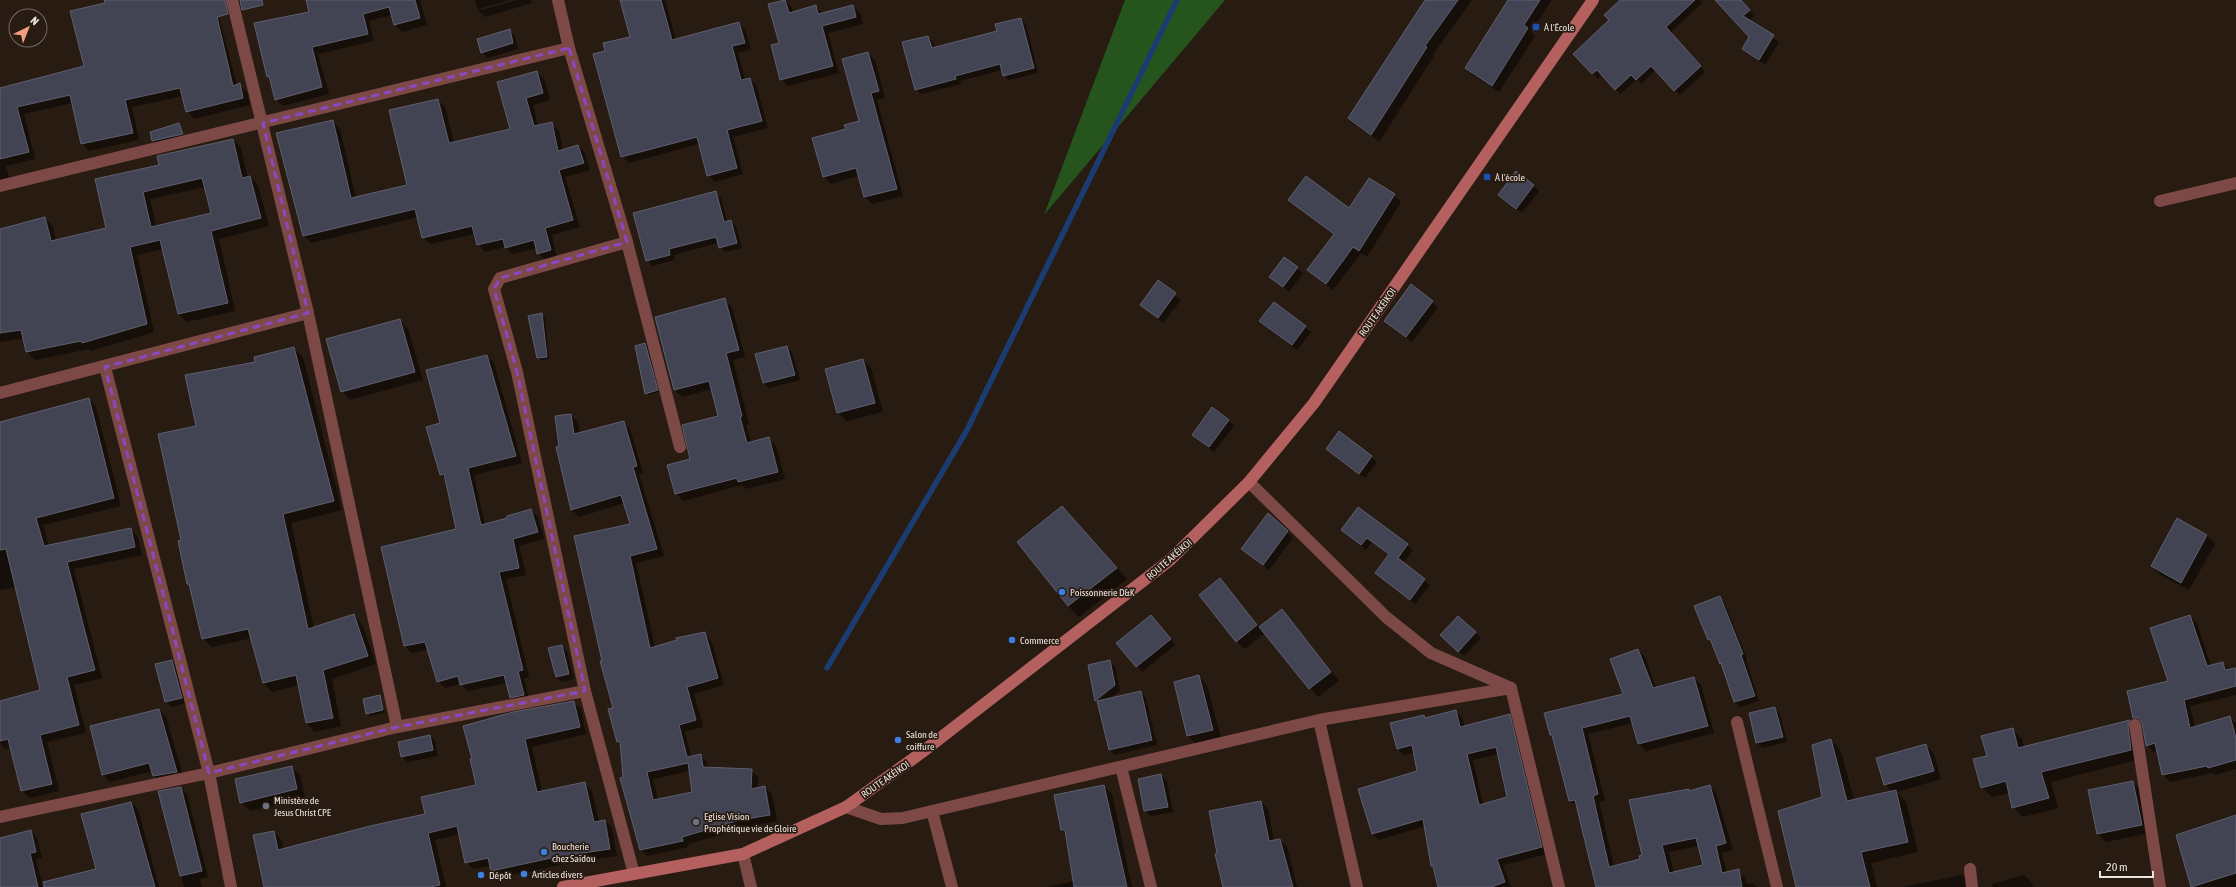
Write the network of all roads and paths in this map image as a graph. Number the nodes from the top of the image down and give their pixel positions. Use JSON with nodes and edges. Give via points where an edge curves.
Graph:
{"nodes":[{"id":1,"x":232,"y":0,"type":"edge"},
{"id":2,"x":558,"y":0,"type":"edge"},
{"id":3,"x":1592,"y":0,"type":"edge"},
{"id":4,"x":570,"y":48,"type":"junction"},
{"id":5,"x":262,"y":123,"type":"junction"},
{"id":6,"x":2236,"y":183,"type":"edge"},
{"id":7,"x":0,"y":186,"type":"edge"},
{"id":8,"x":2160,"y":200,"type":"dead end"},
{"id":9,"x":628,"y":242,"type":"junction"},
{"id":10,"x":308,"y":313,"type":"junction"},
{"id":11,"x":105,"y":367,"type":"junction"},
{"id":12,"x":0,"y":393,"type":"edge"},
{"id":13,"x":680,"y":447,"type":"dead end"},
{"id":14,"x":1249,"y":482,"type":"junction"},
{"id":15,"x":1511,"y":688,"type":"junction"},
{"id":16,"x":585,"y":692,"type":"junction"},
{"id":17,"x":1319,"y":720,"type":"junction"},
{"id":18,"x":1737,"y":722,"type":"dead end"},
{"id":19,"x":2135,"y":725,"type":"dead end"},
{"id":20,"x":397,"y":727,"type":"junction"},
{"id":21,"x":1121,"y":767,"type":"junction"},
{"id":22,"x":209,"y":773,"type":"junction"},
{"id":23,"x":846,"y":807,"type":"junction"},
{"id":24,"x":932,"y":812,"type":"junction"},
{"id":25,"x":0,"y":817,"type":"edge"},
{"id":26,"x":742,"y":854,"type":"junction"},
{"id":27,"x":1970,"y":869,"type":"dead end"},
{"id":28,"x":634,"y":874,"type":"junction"},
{"id":29,"x":231,"y":887,"type":"edge"},
{"id":30,"x":564,"y":887,"type":"edge"},
{"id":31,"x":751,"y":887,"type":"edge"},
{"id":32,"x":952,"y":887,"type":"edge"},
{"id":33,"x":1151,"y":887,"type":"edge"},
{"id":34,"x":1357,"y":887,"type":"edge"},
{"id":35,"x":1559,"y":887,"type":"edge"},
{"id":36,"x":1777,"y":887,"type":"edge"},
{"id":37,"x":1972,"y":887,"type":"edge"},
{"id":38,"x":2160,"y":887,"type":"edge"}],
"edges":[{"from":1,"to":5,"type":"street"},
{"from":2,"to":4,"type":"street"},
{"from":3,"to":14,"type":"street","name":"ROUTE AKÉIKOI","via":[[1314,403]]},
{"from":4,"to":5,"type":"street"},
{"from":4,"to":9,"type":"street"},
{"from":5,"to":7,"type":"street"},
{"from":5,"to":10,"type":"street"},
{"from":6,"to":8,"type":"street"},
{"from":9,"to":13,"type":"street"},
{"from":9,"to":16,"type":"street","via":[[500,278],[494,289],[517,372]]},
{"from":10,"to":11,"type":"street"},
{"from":10,"to":20,"type":"street"},
{"from":11,"to":12,"type":"street"},
{"from":11,"to":22,"type":"street"},
{"from":14,"to":15,"type":"street","via":[[1386,617],[1431,653]]},
{"from":14,"to":23,"type":"street","name":"ROUTE AKÉIKOI","via":[[1170,560],[921,753]]},
{"from":15,"to":17,"type":"street"},
{"from":15,"to":35,"type":"street"},
{"from":16,"to":20,"type":"street"},
{"from":16,"to":28,"type":"street"},
{"from":17,"to":21,"type":"street"},
{"from":17,"to":34,"type":"street"},
{"from":18,"to":36,"type":"street"},
{"from":19,"to":38,"type":"street"},
{"from":20,"to":22,"type":"street"},
{"from":21,"to":24,"type":"street"},
{"from":21,"to":33,"type":"street"},
{"from":22,"to":25,"type":"street"},
{"from":22,"to":29,"type":"street"},
{"from":23,"to":24,"type":"street","via":[[881,819],[903,818]]},
{"from":23,"to":26,"type":"street","name":"ROUTE AKÉIKOI"},
{"from":24,"to":32,"type":"street"},
{"from":26,"to":28,"type":"street","name":"ROUTE AKÉIKOI"},
{"from":26,"to":31,"type":"street"},
{"from":27,"to":37,"type":"street"},
{"from":28,"to":30,"type":"street","name":"ROUTE AKÉIKOI"}]}
